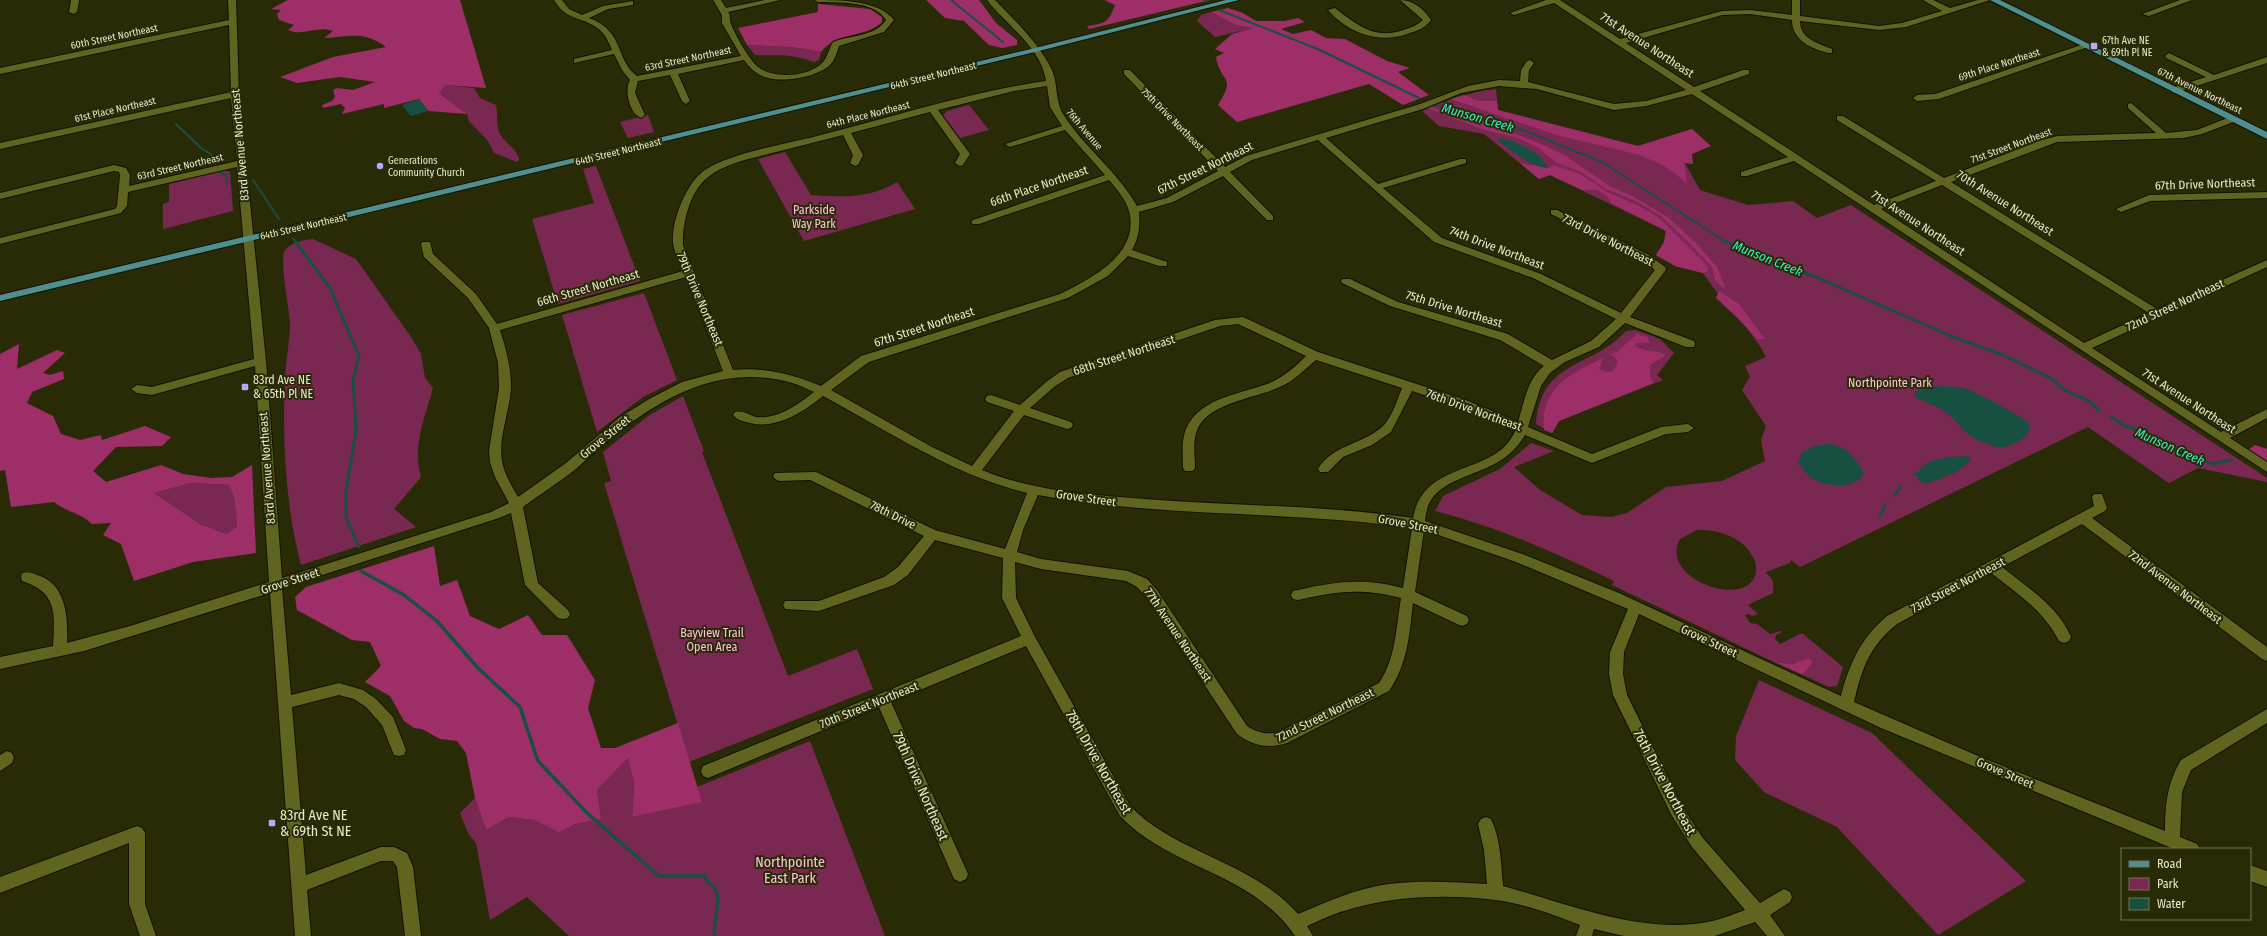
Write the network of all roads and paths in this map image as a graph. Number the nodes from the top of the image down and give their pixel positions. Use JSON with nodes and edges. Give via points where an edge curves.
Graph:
{"nodes":[{"id":1,"x":75,"y":0,"type":"edge"},
{"id":2,"x":232,"y":0,"type":"edge"},
{"id":3,"x":558,"y":0,"type":"edge"},
{"id":4,"x":717,"y":0,"type":"edge"},
{"id":5,"x":776,"y":0,"type":"edge"},
{"id":6,"x":818,"y":0,"type":"edge"},
{"id":7,"x":825,"y":0,"type":"edge"},
{"id":8,"x":992,"y":0,"type":"edge"},
{"id":9,"x":1235,"y":0,"type":"edge"},
{"id":10,"x":1404,"y":0,"type":"edge"},
{"id":11,"x":1554,"y":0,"type":"edge"},
{"id":12,"x":1796,"y":0,"type":"edge"},
{"id":13,"x":1927,"y":0,"type":"edge"},
{"id":14,"x":1986,"y":0,"type":"edge"},
{"id":15,"x":1994,"y":0,"type":"edge"},
{"id":16,"x":2188,"y":0,"type":"edge"},
{"id":17,"x":630,"y":2,"type":"dead end"},
{"id":18,"x":1332,"y":10,"type":"dead end"},
{"id":19,"x":724,"y":11,"type":"junction"},
{"id":20,"x":1949,"y":11,"type":"junction"},
{"id":21,"x":73,"y":12,"type":"dead end"},
{"id":22,"x":1514,"y":12,"type":"dead end"},
{"id":23,"x":2146,"y":14,"type":"dead end"},
{"id":24,"x":583,"y":18,"type":"junction"},
{"id":25,"x":1798,"y":19,"type":"junction"},
{"id":26,"x":233,"y":22,"type":"junction"},
{"id":27,"x":1620,"y":42,"type":"junction"},
{"id":28,"x":2087,"y":46,"type":"junction"},
{"id":29,"x":1035,"y":50,"type":"junction"},
{"id":30,"x":618,"y":51,"type":"junction"},
{"id":31,"x":1830,"y":51,"type":"dead end"},
{"id":32,"x":2169,"y":56,"type":"dead end"},
{"id":33,"x":746,"y":57,"type":"junction"},
{"id":34,"x":2267,"y":60,"type":"edge"},
{"id":35,"x":577,"y":61,"type":"dead end"},
{"id":36,"x":1530,"y":63,"type":"dead end"},
{"id":37,"x":0,"y":71,"type":"edge"},
{"id":38,"x":673,"y":72,"type":"junction"},
{"id":39,"x":1126,"y":72,"type":"dead end"},
{"id":40,"x":1746,"y":72,"type":"dead end"},
{"id":41,"x":2214,"y":78,"type":"junction"},
{"id":42,"x":635,"y":79,"type":"junction"},
{"id":43,"x":1050,"y":83,"type":"junction"},
{"id":44,"x":1524,"y":84,"type":"junction"},
{"id":45,"x":1691,"y":90,"type":"junction"},
{"id":46,"x":2175,"y":90,"type":"junction"},
{"id":47,"x":235,"y":94,"type":"junction"},
{"id":48,"x":1917,"y":98,"type":"dead end"},
{"id":49,"x":686,"y":101,"type":"dead end"},
{"id":50,"x":2131,"y":106,"type":"dead end"},
{"id":51,"x":932,"y":109,"type":"junction"},
{"id":52,"x":641,"y":115,"type":"dead end"},
{"id":53,"x":1840,"y":118,"type":"dead end"},
{"id":54,"x":2233,"y":119,"type":"junction"},
{"id":55,"x":1067,"y":127,"type":"junction"},
{"id":56,"x":846,"y":131,"type":"junction"},
{"id":57,"x":2163,"y":135,"type":"junction"},
{"id":58,"x":2267,"y":136,"type":"edge"},
{"id":59,"x":1320,"y":137,"type":"junction"},
{"id":60,"x":1010,"y":144,"type":"dead end"},
{"id":61,"x":0,"y":146,"type":"edge"},
{"id":62,"x":1795,"y":158,"type":"junction"},
{"id":63,"x":1463,"y":161,"type":"dead end"},
{"id":64,"x":241,"y":163,"type":"junction"},
{"id":65,"x":855,"y":163,"type":"dead end"},
{"id":66,"x":960,"y":163,"type":"dead end"},
{"id":67,"x":1224,"y":171,"type":"junction"},
{"id":68,"x":1744,"y":174,"type":"dead end"},
{"id":69,"x":1112,"y":176,"type":"junction"},
{"id":70,"x":698,"y":181,"type":"joint"},
{"id":71,"x":1945,"y":181,"type":"junction"},
{"id":72,"x":1378,"y":188,"type":"junction"},
{"id":73,"x":124,"y":190,"type":"junction"},
{"id":74,"x":2267,"y":195,"type":"edge"},
{"id":75,"x":0,"y":196,"type":"edge"},
{"id":76,"x":2121,"y":208,"type":"dead end"},
{"id":77,"x":1873,"y":209,"type":"junction"},
{"id":78,"x":1134,"y":210,"type":"junction"},
{"id":79,"x":1554,"y":212,"type":"dead end"},
{"id":80,"x":1270,"y":218,"type":"dead end"},
{"id":81,"x":976,"y":222,"type":"dead end"},
{"id":82,"x":249,"y":239,"type":"junction"},
{"id":83,"x":0,"y":241,"type":"edge"},
{"id":84,"x":426,"y":244,"type":"dead end"},
{"id":85,"x":1126,"y":252,"type":"junction"},
{"id":86,"x":2267,"y":263,"type":"edge"},
{"id":87,"x":1163,"y":264,"type":"dead end"},
{"id":88,"x":689,"y":273,"type":"junction"},
{"id":89,"x":1346,"y":281,"type":"dead end"},
{"id":90,"x":0,"y":298,"type":"edge"},
{"id":91,"x":2156,"y":313,"type":"junction"},
{"id":92,"x":1622,"y":318,"type":"junction"},
{"id":93,"x":1239,"y":320,"type":"joint"},
{"id":94,"x":494,"y":328,"type":"junction"},
{"id":95,"x":1690,"y":344,"type":"dead end"},
{"id":96,"x":2084,"y":347,"type":"junction"},
{"id":97,"x":1314,"y":355,"type":"junction"},
{"id":98,"x":260,"y":361,"type":"junction"},
{"id":99,"x":1552,"y":365,"type":"junction"},
{"id":100,"x":729,"y":373,"type":"junction"},
{"id":101,"x":1408,"y":387,"type":"junction"},
{"id":102,"x":137,"y":389,"type":"dead end"},
{"id":103,"x":823,"y":390,"type":"junction"},
{"id":104,"x":991,"y":400,"type":"dead end"},
{"id":105,"x":1021,"y":410,"type":"junction"},
{"id":106,"x":2267,"y":413,"type":"edge"},
{"id":107,"x":738,"y":415,"type":"dead end"},
{"id":108,"x":1067,"y":425,"type":"dead end"},
{"id":109,"x":1522,"y":428,"type":"junction"},
{"id":110,"x":1688,"y":428,"type":"dead end"},
{"id":111,"x":2221,"y":437,"type":"junction"},
{"id":112,"x":1189,"y":468,"type":"dead end"},
{"id":113,"x":2267,"y":468,"type":"edge"},
{"id":114,"x":1324,"y":469,"type":"dead end"},
{"id":115,"x":974,"y":472,"type":"junction"},
{"id":116,"x":779,"y":476,"type":"dead end"},
{"id":117,"x":1034,"y":491,"type":"junction"},
{"id":118,"x":2098,"y":497,"type":"dead end"},
{"id":119,"x":516,"y":505,"type":"junction"},
{"id":120,"x":2084,"y":519,"type":"junction"},
{"id":121,"x":1419,"y":524,"type":"junction"},
{"id":122,"x":932,"y":534,"type":"junction"},
{"id":123,"x":1009,"y":556,"type":"junction"},
{"id":124,"x":1992,"y":567,"type":"junction"},
{"id":125,"x":27,"y":577,"type":"dead end"},
{"id":126,"x":276,"y":586,"type":"junction"},
{"id":127,"x":1298,"y":595,"type":"dead end"},
{"id":128,"x":1408,"y":595,"type":"junction"},
{"id":129,"x":790,"y":605,"type":"dead end"},
{"id":130,"x":1636,"y":606,"type":"junction"},
{"id":131,"x":562,"y":614,"type":"dead end"},
{"id":132,"x":1462,"y":620,"type":"dead end"},
{"id":133,"x":2064,"y":637,"type":"dead end"},
{"id":134,"x":1029,"y":639,"type":"junction"},
{"id":135,"x":60,"y":650,"type":"junction"},
{"id":136,"x":2267,"y":655,"type":"edge"},
{"id":137,"x":0,"y":663,"type":"edge"},
{"id":138,"x":883,"y":699,"type":"junction"},
{"id":139,"x":285,"y":702,"type":"junction"},
{"id":140,"x":1846,"y":705,"type":"junction"},
{"id":141,"x":2267,"y":715,"type":"edge"},
{"id":142,"x":1252,"y":738,"type":"joint"},
{"id":143,"x":399,"y":750,"type":"dead end"},
{"id":144,"x":708,"y":770,"type":"dead end"},
{"id":145,"x":1486,"y":824,"type":"dead end"},
{"id":146,"x":2172,"y":841,"type":"junction"},
{"id":147,"x":2190,"y":848,"type":"edge"},
{"id":148,"x":2251,"y":872,"type":"edge"},
{"id":149,"x":960,"y":874,"type":"dead end"},
{"id":150,"x":2267,"y":879,"type":"edge"},
{"id":151,"x":0,"y":884,"type":"edge"},
{"id":152,"x":300,"y":886,"type":"junction"},
{"id":153,"x":1496,"y":892,"type":"junction"},
{"id":154,"x":1784,"y":897,"type":"dead end"},
{"id":155,"x":1757,"y":914,"type":"junction"},
{"id":156,"x":1589,"y":920,"type":"junction"},
{"id":157,"x":1297,"y":922,"type":"junction"},
{"id":158,"x":148,"y":936,"type":"edge"},
{"id":159,"x":303,"y":936,"type":"edge"},
{"id":160,"x":413,"y":936,"type":"edge"},
{"id":161,"x":1305,"y":936,"type":"edge"},
{"id":162,"x":1584,"y":936,"type":"edge"},
{"id":163,"x":1777,"y":936,"type":"edge"}],
"edges":[{"from":1,"to":21,"type":"street"},
{"from":2,"to":26,"type":"street","name":"83rd Avenue Northeast"},
{"from":3,"to":24,"type":"street","via":[[564,10]]},
{"from":4,"to":19,"type":"street"},
{"from":5,"to":19,"type":"street"},
{"from":6,"to":7,"type":"street"},
{"from":7,"to":33,"type":"street","via":[[875,5],[889,15],[888,24],[872,33],[836,44],[828,62],[810,73],[789,77],[766,75],[754,68]]},
{"from":8,"to":29,"type":"street","name":"76th Avenue"},
{"from":9,"to":29,"type":"main road","name":"64th Street Northeast"},
{"from":10,"to":18,"type":"street","via":[[1427,20],[1418,27],[1392,36],[1365,34]]},
{"from":11,"to":22,"type":"street"},
{"from":11,"to":27,"type":"street","name":"71st Avenue Northeast"},
{"from":12,"to":25,"type":"street"},
{"from":13,"to":20,"type":"street"},
{"from":14,"to":20,"type":"street"},
{"from":15,"to":28,"type":"main road","name":"67th Avenue Northeast"},
{"from":16,"to":23,"type":"street"},
{"from":17,"to":24,"type":"street","via":[[608,6]]},
{"from":19,"to":33,"type":"street","via":[[726,23]]},
{"from":20,"to":25,"type":"street","via":[[1903,25],[1879,28]]},
{"from":24,"to":30,"type":"street","via":[[604,28]]},
{"from":25,"to":27,"type":"street","via":[[1750,12],[1722,13]]},
{"from":25,"to":31,"type":"street","via":[[1796,29],[1800,36]]},
{"from":26,"to":37,"type":"street","name":"60th Street Northeast"},
{"from":26,"to":47,"type":"street","name":"83rd Avenue Northeast"},
{"from":27,"to":45,"type":"street","name":"71st Avenue Northeast"},
{"from":28,"to":46,"type":"main road","name":"67th Avenue Northeast"},
{"from":28,"to":48,"type":"street","name":"69th Place Northeast","via":[[1936,96]]},
{"from":29,"to":43,"type":"street","name":"76th Avenue","via":[[1048,70]]},
{"from":29,"to":82,"type":"main road","name":"64th Street Northeast"},
{"from":30,"to":35,"type":"street"},
{"from":30,"to":42,"type":"street","via":[[628,72]]},
{"from":32,"to":41,"type":"street"},
{"from":33,"to":38,"type":"street","name":"63rd Street Northeast"},
{"from":34,"to":41,"type":"street"},
{"from":36,"to":44,"type":"street","via":[[1525,70]]},
{"from":38,"to":42,"type":"street","name":"63rd Street Northeast"},
{"from":38,"to":49,"type":"street"},
{"from":39,"to":67,"type":"street","name":"75th Drive Northeast"},
{"from":40,"to":45,"type":"street","name":"67th Street Northeast"},
{"from":41,"to":46,"type":"street"},
{"from":42,"to":52,"type":"street","via":[[629,90]]},
{"from":43,"to":51,"type":"street","name":"64th Place Northeast","via":[[1014,88]]},
{"from":43,"to":55,"type":"street","name":"76th Avenue","via":[[1056,112]]},
{"from":44,"to":45,"type":"street","name":"67th Street Northeast","via":[[1614,107],[1648,104]]},
{"from":44,"to":59,"type":"street","name":"67th Street Northeast","via":[[1497,84],[1468,89],[1440,97],[1420,107]]},
{"from":45,"to":62,"type":"street","name":"71st Avenue Northeast"},
{"from":46,"to":54,"type":"main road","name":"67th Avenue Northeast"},
{"from":47,"to":61,"type":"street","name":"61st Place Northeast"},
{"from":47,"to":64,"type":"street","name":"83rd Avenue Northeast"},
{"from":50,"to":57,"type":"street"},
{"from":51,"to":56,"type":"street","name":"64th Place Northeast"},
{"from":51,"to":66,"type":"street","via":[[965,154]]},
{"from":53,"to":71,"type":"street","name":"70th Avenue Northeast"},
{"from":54,"to":57,"type":"street","name":"71st Street Northeast","via":[[2199,132]]},
{"from":54,"to":58,"type":"main road","name":"67th Avenue Northeast"},
{"from":55,"to":60,"type":"street"},
{"from":55,"to":69,"type":"street","name":"76th Avenue"},
{"from":56,"to":65,"type":"street","via":[[858,155]]},
{"from":56,"to":70,"type":"street","name":"64th Place Northeast","via":[[731,161],[709,171]]},
{"from":57,"to":71,"type":"street","name":"71st Street Northeast","via":[[2057,139]]},
{"from":59,"to":67,"type":"street","name":"67th Street Northeast","via":[[1249,158]]},
{"from":59,"to":72,"type":"street","name":"74th Drive Northeast"},
{"from":62,"to":68,"type":"street"},
{"from":62,"to":77,"type":"street","name":"71st Avenue Northeast"},
{"from":63,"to":72,"type":"street"},
{"from":64,"to":73,"type":"street","name":"63rd Street Northeast"},
{"from":64,"to":82,"type":"street","name":"83rd Avenue Northeast"},
{"from":67,"to":78,"type":"street","name":"67th Street Northeast","via":[[1170,200]]},
{"from":67,"to":80,"type":"street","name":"75th Drive Northeast"},
{"from":69,"to":78,"type":"street","name":"76th Avenue","via":[[1126,193]]},
{"from":69,"to":81,"type":"street","name":"66th Place Northeast","via":[[1051,194]]},
{"from":70,"to":88,"type":"street","name":"79th Drive Northeast","via":[[689,195],[677,235],[678,245]]},
{"from":71,"to":77,"type":"street","name":"71st Street Northeast"},
{"from":71,"to":91,"type":"street","name":"70th Avenue Northeast"},
{"from":72,"to":92,"type":"street","name":"74th Drive Northeast","via":[[1438,240],[1537,276]]},
{"from":73,"to":75,"type":"street","via":[[123,170],[114,168]]},
{"from":73,"to":83,"type":"street","via":[[122,206],[118,211]]},
{"from":74,"to":76,"type":"street","name":"67th Drive Northeast","via":[[2149,198]]},
{"from":77,"to":96,"type":"street","name":"71st Avenue Northeast"},
{"from":78,"to":85,"type":"street","name":"67th Street Northeast","via":[[1134,233]]},
{"from":79,"to":92,"type":"street","name":"73rd Drive Northeast","via":[[1645,257],[1660,270]]},
{"from":82,"to":90,"type":"main road","name":"64th Street Northeast"},
{"from":82,"to":98,"type":"street","name":"83rd Avenue Northeast"},
{"from":84,"to":94,"type":"street","via":[[428,254],[472,296]]},
{"from":85,"to":87,"type":"street"},
{"from":85,"to":103,"type":"street","name":"67th Street Northeast","via":[[1115,266],[1092,283],[1064,296],[865,359],[848,369]]},
{"from":86,"to":91,"type":"street","name":"72nd Street Northeast"},
{"from":88,"to":94,"type":"street","name":"66th Street Northeast"},
{"from":88,"to":100,"type":"street","name":"79th Drive Northeast"},
{"from":89,"to":99,"type":"street","name":"75th Drive Northeast","via":[[1394,304],[1504,337]]},
{"from":91,"to":96,"type":"street","name":"72nd Street Northeast"},
{"from":92,"to":95,"type":"street","name":"74th Drive Northeast"},
{"from":92,"to":99,"type":"street","via":[[1602,339]]},
{"from":93,"to":97,"type":"street","name":"76th Drive Northeast"},
{"from":93,"to":105,"type":"street","name":"68th Street Northeast","via":[[1219,323],[1064,375],[1046,385]]},
{"from":94,"to":119,"type":"street","via":[[504,363],[505,388],[495,451],[496,462]]},
{"from":96,"to":111,"type":"street","name":"71st Avenue Northeast"},
{"from":97,"to":101,"type":"street","name":"76th Drive Northeast"},
{"from":97,"to":112,"type":"street","via":[[1291,376],[1278,383],[1217,406],[1201,415],[1192,428]]},
{"from":98,"to":102,"type":"street","via":[[152,391]]},
{"from":98,"to":126,"type":"street","name":"83rd Avenue Northeast"},
{"from":99,"to":109,"type":"street","via":[[1540,377]]},
{"from":100,"to":103,"type":"street","name":"Grove Street","via":[[770,373],[794,378]]},
{"from":100,"to":119,"type":"street","name":"Grove Street","via":[[696,380],[670,391],[644,409],[611,438]]},
{"from":101,"to":109,"type":"street","name":"76th Drive Northeast","via":[[1443,396]]},
{"from":101,"to":114,"type":"street","via":[[1387,429],[1368,442],[1339,454]]},
{"from":103,"to":107,"type":"street","name":"67th Street Northeast","via":[[799,408],[781,417],[758,421]]},
{"from":103,"to":115,"type":"street","name":"Grove Street","via":[[921,448]]},
{"from":104,"to":105,"type":"street"},
{"from":105,"to":108,"type":"street"},
{"from":105,"to":115,"type":"street","name":"68th Street Northeast"},
{"from":106,"to":111,"type":"street"},
{"from":109,"to":110,"type":"street","name":"76th Drive Northeast","via":[[1592,459],[1665,430]]},
{"from":109,"to":121,"type":"street","via":[[1509,450],[1494,461],[1435,488],[1425,500]]},
{"from":111,"to":113,"type":"street","name":"71st Avenue Northeast"},
{"from":115,"to":117,"type":"street","name":"Grove Street"},
{"from":116,"to":122,"type":"street","name":"78th Drive","via":[[812,475]]},
{"from":117,"to":121,"type":"street","name":"Grove Street","via":[[1124,504],[1320,512]]},
{"from":117,"to":123,"type":"street","name":"78th Drive Northeast"},
{"from":118,"to":120,"type":"street","name":"73rd Street Northeast","via":[[2101,508]]},
{"from":119,"to":126,"type":"street","name":"Grove Street","via":[[495,515]]},
{"from":119,"to":131,"type":"street","via":[[532,585]]},
{"from":120,"to":124,"type":"street","name":"73rd Street Northeast"},
{"from":120,"to":136,"type":"street","name":"72nd Avenue Northeast"},
{"from":121,"to":128,"type":"street"},
{"from":121,"to":130,"type":"street","name":"Grove Street","via":[[1527,559]]},
{"from":122,"to":123,"type":"street","name":"78th Drive"},
{"from":122,"to":129,"type":"street","via":[[903,571],[889,581],[819,606]]},
{"from":123,"to":134,"type":"street","name":"78th Drive Northeast","via":[[1009,598]]},
{"from":123,"to":142,"type":"street","name":"77th Avenue Northeast","via":[[1041,564],[1128,576],[1142,583],[1152,594],[1242,730]]},
{"from":124,"to":133,"type":"street","via":[[2053,617]]},
{"from":124,"to":140,"type":"street","name":"73rd Street Northeast","via":[[1892,620],[1878,631],[1866,644],[1856,663]]},
{"from":125,"to":135,"type":"street","via":[[46,585],[52,594],[61,616]]},
{"from":126,"to":135,"type":"street","name":"Grove Street","via":[[130,632]]},
{"from":126,"to":139,"type":"street","name":"83rd Avenue Northeast"},
{"from":127,"to":128,"type":"street","via":[[1332,587],[1376,588]]},
{"from":128,"to":132,"type":"street"},
{"from":128,"to":142,"type":"street","name":"72nd Street Northeast","via":[[1399,658],[1393,674],[1384,687],[1272,742]]},
{"from":130,"to":140,"type":"street","name":"Grove Street"},
{"from":130,"to":155,"type":"street","name":"76th Drive Northeast","via":[[1617,652],[1616,674],[1620,695],[1677,811],[1697,842]]},
{"from":134,"to":138,"type":"street","name":"70th Street Northeast"},
{"from":134,"to":157,"type":"street","name":"78th Drive Northeast","via":[[1126,811],[1137,824],[1157,839],[1227,871],[1258,889]]},
{"from":135,"to":137,"type":"street","name":"Grove Street"},
{"from":138,"to":144,"type":"street","name":"70th Street Northeast"},
{"from":138,"to":149,"type":"street","name":"79th Drive Northeast"},
{"from":139,"to":143,"type":"street","via":[[339,689],[358,694],[388,721]]},
{"from":139,"to":152,"type":"street","name":"83rd Avenue Northeast"},
{"from":140,"to":146,"type":"street","name":"Grove Street"},
{"from":141,"to":146,"type":"street","via":[[2186,765],[2174,788]]},
{"from":145,"to":153,"type":"street","via":[[1492,850]]},
{"from":146,"to":147,"type":"street","name":"Grove Street"},
{"from":148,"to":150,"type":"street"},
{"from":151,"to":158,"type":"street","via":[[137,833],[137,904]]},
{"from":152,"to":159,"type":"street","name":"83rd Avenue Northeast"},
{"from":152,"to":160,"type":"street","via":[[381,854],[394,854],[402,858],[405,867]]},
{"from":153,"to":156,"type":"street"},
{"from":153,"to":157,"type":"street","via":[[1441,889],[1388,892],[1343,903]]},
{"from":154,"to":155,"type":"street"},
{"from":155,"to":156,"type":"street","via":[[1712,929],[1679,933],[1642,932]]},
{"from":155,"to":163,"type":"street","name":"76th Drive Northeast"},
{"from":156,"to":162,"type":"street"},
{"from":157,"to":161,"type":"street","name":"78th Drive Northeast"}]}
